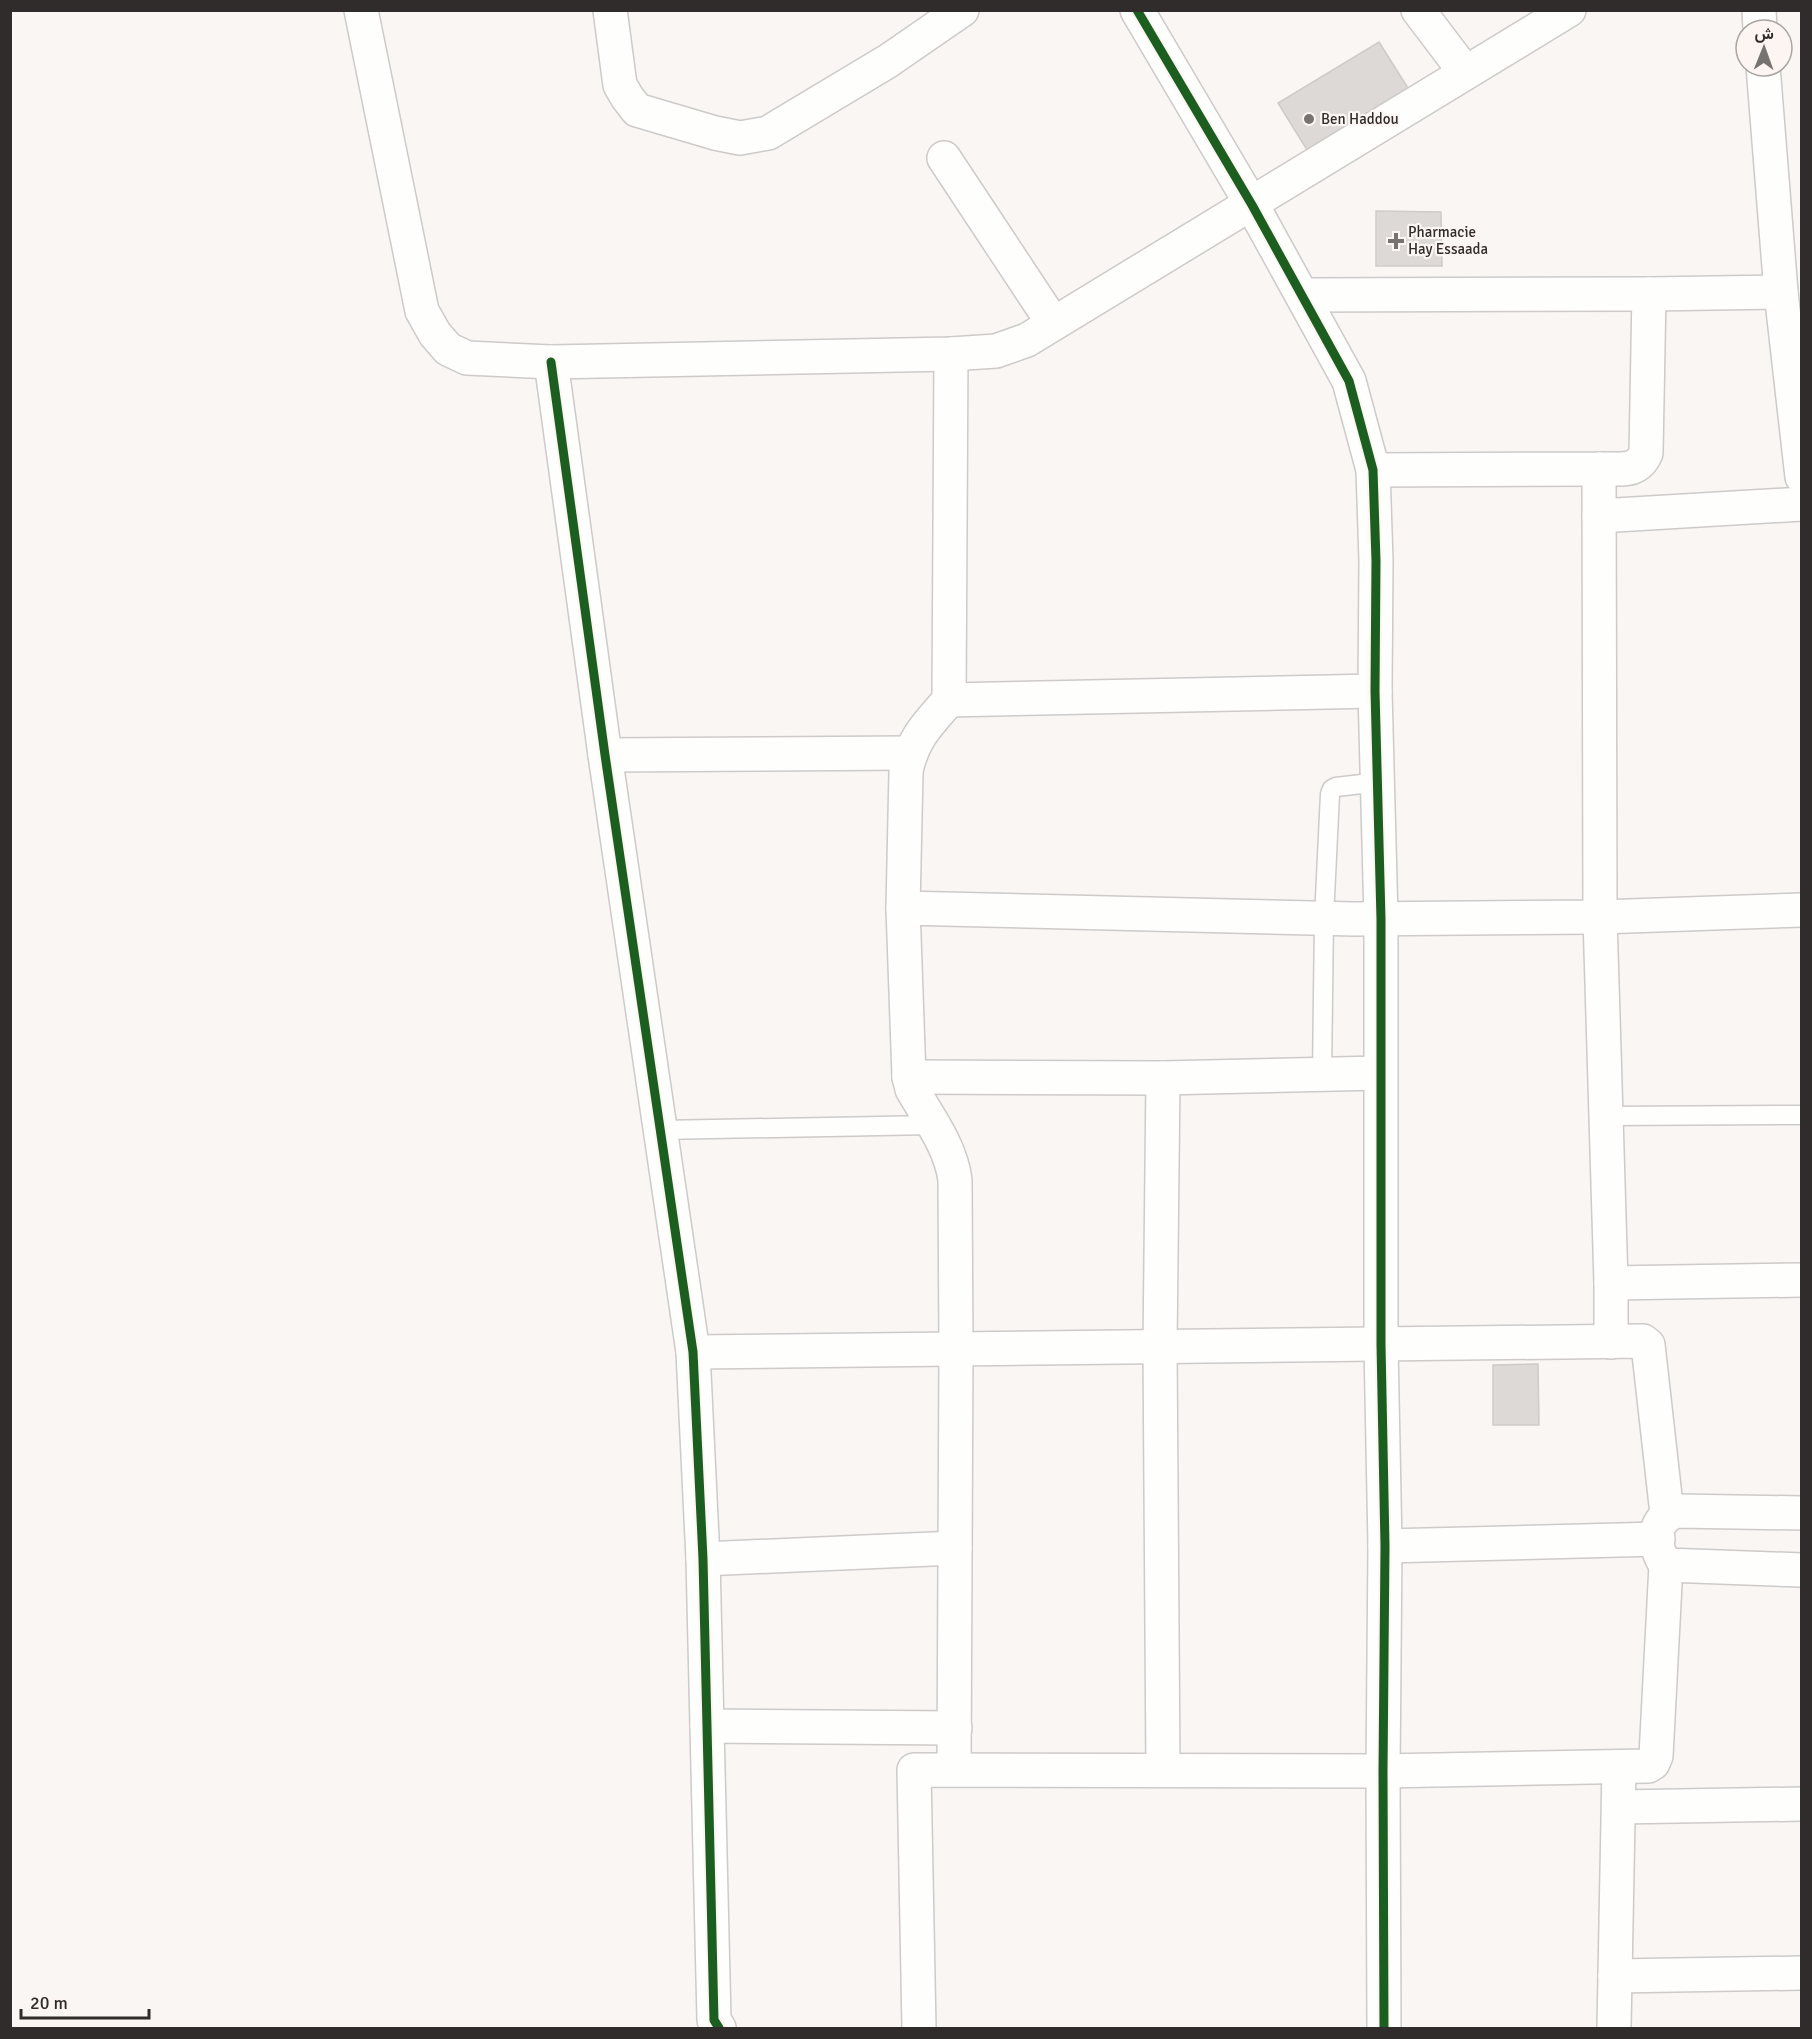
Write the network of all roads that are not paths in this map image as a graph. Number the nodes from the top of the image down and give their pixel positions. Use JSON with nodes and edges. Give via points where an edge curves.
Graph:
{"nodes":[{"id":1,"x":361,"y":10,"type":"edge"},
{"id":2,"x":962,"y":10,"type":"edge"},
{"id":3,"x":1137,"y":10,"type":"edge"},
{"id":4,"x":1418,"y":10,"type":"edge"},
{"id":5,"x":1569,"y":10,"type":"edge"},
{"id":6,"x":617,"y":14,"type":"edge"},
{"id":7,"x":1465,"y":72,"type":"junction"},
{"id":8,"x":1764,"y":78,"type":"edge"},
{"id":9,"x":944,"y":158,"type":"dead end"},
{"id":10,"x":1252,"y":205,"type":"junction"},
{"id":11,"x":1781,"y":292,"type":"junction"},
{"id":12,"x":1649,"y":294,"type":"junction"},
{"id":13,"x":1303,"y":295,"type":"junction"},
{"id":14,"x":1053,"y":323,"type":"junction"},
{"id":15,"x":951,"y":354,"type":"junction"},
{"id":16,"x":551,"y":362,"type":"junction"},
{"id":17,"x":1599,"y":469,"type":"junction"},
{"id":18,"x":1373,"y":470,"type":"junction"},
{"id":19,"x":1802,"y":477,"type":"edge"},
{"id":20,"x":1802,"y":504,"type":"edge"},
{"id":21,"x":1599,"y":516,"type":"junction"},
{"id":22,"x":1375,"y":691,"type":"junction"},
{"id":23,"x":949,"y":700,"type":"junction"},
{"id":24,"x":910,"y":753,"type":"junction"},
{"id":25,"x":605,"y":754,"type":"junction"},
{"id":26,"x":1379,"y":782,"type":"junction"},
{"id":27,"x":903,"y":908,"type":"junction"},
{"id":28,"x":1802,"y":910,"type":"edge"},
{"id":29,"x":1600,"y":917,"type":"junction"},
{"id":30,"x":1324,"y":918,"type":"junction"},
{"id":31,"x":1381,"y":919,"type":"junction"},
{"id":32,"x":1380,"y":1073,"type":"junction"},
{"id":33,"x":1322,"y":1074,"type":"junction"},
{"id":34,"x":909,"y":1077,"type":"junction"},
{"id":35,"x":1163,"y":1078,"type":"junction"},
{"id":36,"x":1802,"y":1115,"type":"edge"},
{"id":37,"x":1606,"y":1116,"type":"junction"},
{"id":38,"x":933,"y":1125,"type":"junction"},
{"id":39,"x":660,"y":1130,"type":"junction"},
{"id":40,"x":1802,"y":1280,"type":"edge"},
{"id":41,"x":1611,"y":1283,"type":"junction"},
{"id":42,"x":1611,"y":1342,"type":"junction"},
{"id":43,"x":1381,"y":1345,"type":"junction"},
{"id":44,"x":1160,"y":1347,"type":"junction"},
{"id":45,"x":956,"y":1349,"type":"junction"},
{"id":46,"x":693,"y":1352,"type":"junction"},
{"id":47,"x":1802,"y":1513,"type":"edge"},
{"id":48,"x":1664,"y":1539,"type":"junction"},
{"id":49,"x":1385,"y":1546,"type":"junction"},
{"id":50,"x":955,"y":1548,"type":"junction"},
{"id":51,"x":703,"y":1559,"type":"junction"},
{"id":52,"x":1802,"y":1570,"type":"edge"},
{"id":53,"x":707,"y":1726,"type":"junction"},
{"id":54,"x":955,"y":1728,"type":"junction"},
{"id":55,"x":1619,"y":1767,"type":"junction"},
{"id":56,"x":954,"y":1769,"type":"junction"},
{"id":57,"x":1163,"y":1770,"type":"junction"},
{"id":58,"x":1383,"y":1771,"type":"junction"},
{"id":59,"x":1802,"y":1804,"type":"edge"},
{"id":60,"x":1619,"y":1808,"type":"junction"},
{"id":61,"x":1802,"y":1973,"type":"edge"},
{"id":62,"x":1615,"y":1976,"type":"junction"},
{"id":63,"x":719,"y":2028,"type":"edge"},
{"id":64,"x":919,"y":2028,"type":"edge"},
{"id":65,"x":1384,"y":2028,"type":"edge"},
{"id":66,"x":1614,"y":2028,"type":"edge"}],
"edges":[{"from":1,"to":16,"type":"street","via":[[422,311],[448,349],[467,358]]},
{"from":2,"to":6,"type":"street","via":[[888,61],[768,133],[740,138],[637,110],[620,85]]},
{"from":3,"to":10,"type":"street"},
{"from":4,"to":7,"type":"street"},
{"from":5,"to":7,"type":"street"},
{"from":7,"to":10,"type":"street"},
{"from":8,"to":11,"type":"street"},
{"from":9,"to":14,"type":"street"},
{"from":10,"to":13,"type":"street"},
{"from":10,"to":14,"type":"street"},
{"from":11,"to":12,"type":"street"},
{"from":11,"to":19,"type":"street"},
{"from":12,"to":13,"type":"street"},
{"from":12,"to":17,"type":"street","via":[[1646,453],[1642,463],[1634,467]]},
{"from":13,"to":18,"type":"street","via":[[1349,381]]},
{"from":14,"to":15,"type":"street","via":[[1027,340],[996,351]]},
{"from":15,"to":16,"type":"street"},
{"from":15,"to":23,"type":"street"},
{"from":16,"to":25,"type":"street"},
{"from":17,"to":18,"type":"street"},
{"from":17,"to":21,"type":"street"},
{"from":18,"to":22,"type":"street"},
{"from":20,"to":21,"type":"street"},
{"from":21,"to":29,"type":"street"},
{"from":22,"to":23,"type":"street"},
{"from":22,"to":26,"type":"street"},
{"from":23,"to":24,"type":"street","via":[[918,737]]},
{"from":24,"to":25,"type":"street"},
{"from":24,"to":27,"type":"street","via":[[906,771]]},
{"from":25,"to":39,"type":"street"},
{"from":26,"to":30,"type":"lane","via":[[1332,789]]},
{"from":26,"to":31,"type":"street"},
{"from":27,"to":30,"type":"street"},
{"from":27,"to":34,"type":"street"},
{"from":28,"to":29,"type":"street"},
{"from":29,"to":31,"type":"street"},
{"from":29,"to":37,"type":"street"},
{"from":30,"to":31,"type":"street"},
{"from":30,"to":33,"type":"lane"},
{"from":31,"to":32,"type":"street"},
{"from":32,"to":33,"type":"street"},
{"from":32,"to":43,"type":"street"},
{"from":33,"to":35,"type":"street"},
{"from":34,"to":35,"type":"street"},
{"from":34,"to":38,"type":"street"},
{"from":35,"to":44,"type":"street"},
{"from":36,"to":37,"type":"lane"},
{"from":37,"to":41,"type":"street"},
{"from":38,"to":39,"type":"lane"},
{"from":38,"to":45,"type":"street","via":[[954,1169]]},
{"from":39,"to":46,"type":"street"},
{"from":40,"to":41,"type":"street"},
{"from":41,"to":42,"type":"street"},
{"from":42,"to":43,"type":"street"},
{"from":42,"to":48,"type":"street","via":[[1643,1341],[1648,1345]]},
{"from":43,"to":44,"type":"street"},
{"from":43,"to":49,"type":"street"},
{"from":44,"to":45,"type":"street"},
{"from":44,"to":57,"type":"street"},
{"from":45,"to":46,"type":"street"},
{"from":45,"to":50,"type":"street"},
{"from":46,"to":51,"type":"street"},
{"from":47,"to":48,"type":"street","via":[[1677,1511]]},
{"from":48,"to":49,"type":"street"},
{"from":48,"to":52,"type":"street"},
{"from":48,"to":55,"type":"street","via":[[1656,1756],[1648,1766]]},
{"from":49,"to":58,"type":"street"},
{"from":50,"to":51,"type":"street"},
{"from":50,"to":54,"type":"street"},
{"from":51,"to":53,"type":"street"},
{"from":53,"to":54,"type":"street"},
{"from":53,"to":63,"type":"street","via":[[714,2020]]},
{"from":54,"to":56,"type":"street"},
{"from":55,"to":58,"type":"street"},
{"from":55,"to":60,"type":"street"},
{"from":56,"to":57,"type":"street"},
{"from":56,"to":64,"type":"street","via":[[913,1772]]},
{"from":57,"to":58,"type":"street"},
{"from":58,"to":65,"type":"street"},
{"from":59,"to":60,"type":"street"},
{"from":60,"to":62,"type":"street"},
{"from":61,"to":62,"type":"street"},
{"from":62,"to":66,"type":"street"}]}
